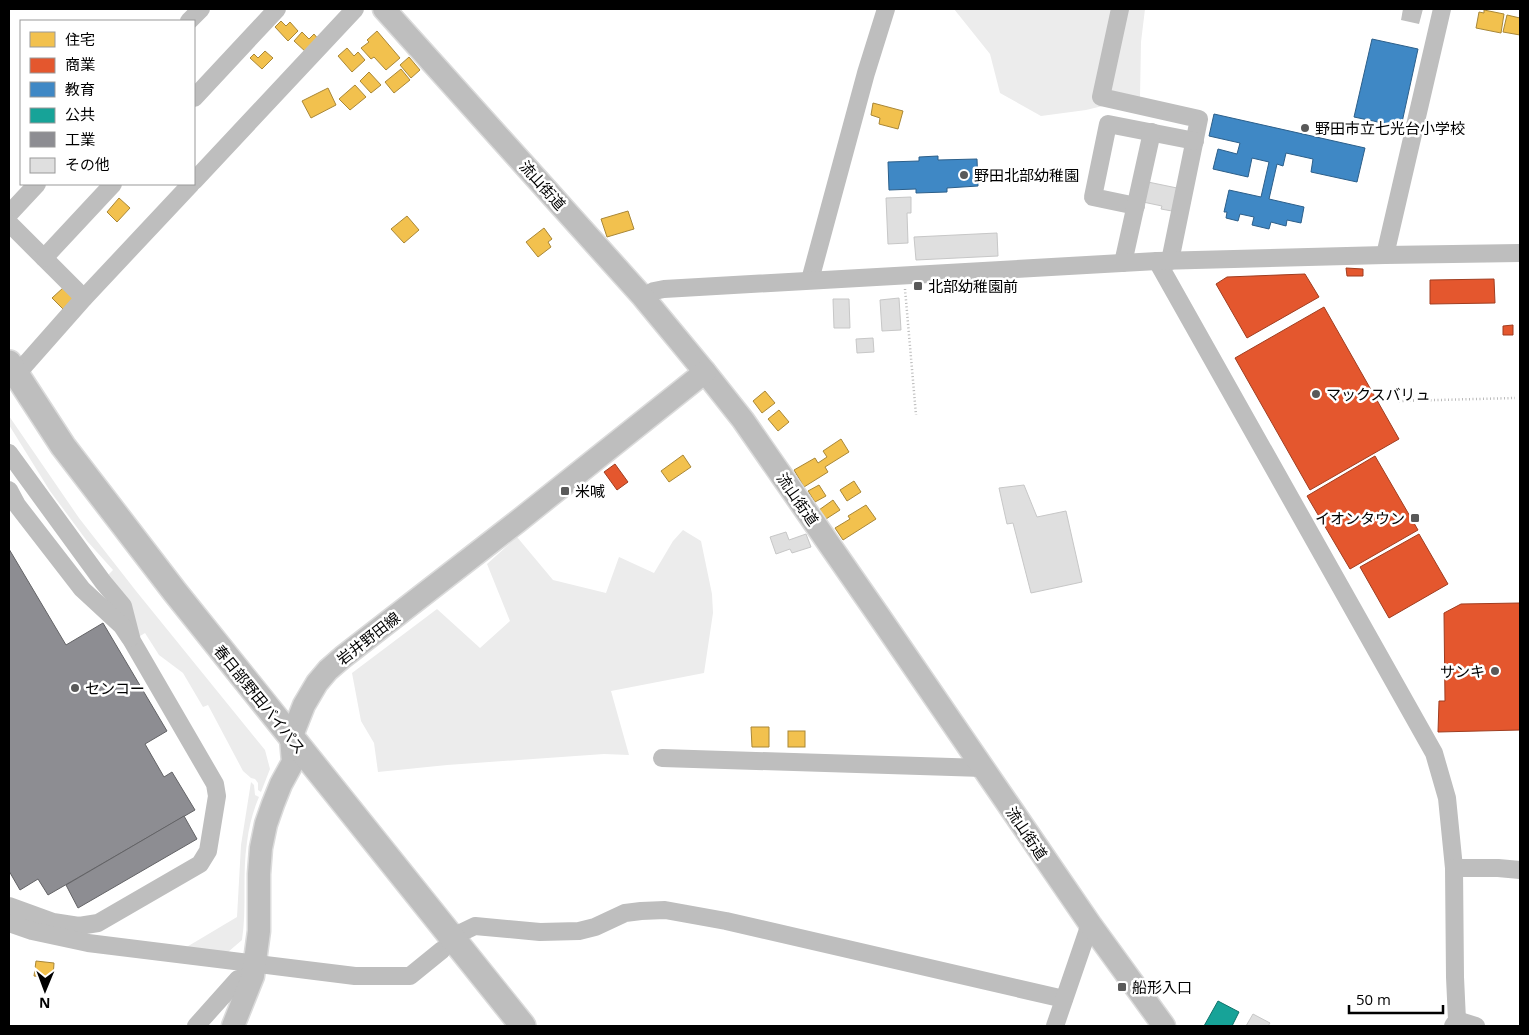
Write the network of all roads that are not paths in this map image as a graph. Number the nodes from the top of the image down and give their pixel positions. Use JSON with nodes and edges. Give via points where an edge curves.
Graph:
{"nodes":[{"id":1,"x":201,"y":9,"type":"edge"},
{"id":2,"x":278,"y":9,"type":"edge"},
{"id":3,"x":355,"y":9,"type":"edge"},
{"id":4,"x":384,"y":9,"type":"edge"},
{"id":5,"x":886,"y":9,"type":"edge"},
{"id":6,"x":1120,"y":9,"type":"edge"},
{"id":7,"x":1442,"y":9,"type":"edge"},
{"id":8,"x":190,"y":20,"type":"edge"},
{"id":9,"x":195,"y":97,"type":"edge"},
{"id":10,"x":1152,"y":132,"type":"junction"},
{"id":11,"x":1194,"y":141,"type":"junction"},
{"id":12,"x":195,"y":179,"type":"edge"},
{"id":13,"x":36,"y":185,"type":"edge"},
{"id":14,"x":112,"y":185,"type":"edge"},
{"id":15,"x":189,"y":185,"type":"edge"},
{"id":16,"x":1136,"y":206,"type":"junction"},
{"id":17,"x":9,"y":214,"type":"edge"},
{"id":18,"x":9,"y":222,"type":"edge"},
{"id":19,"x":1520,"y":253,"type":"edge"},
{"id":20,"x":1385,"y":255,"type":"junction"},
{"id":21,"x":44,"y":258,"type":"junction"},
{"id":22,"x":1163,"y":261,"type":"junction"},
{"id":23,"x":1123,"y":263,"type":"junction"},
{"id":24,"x":810,"y":280,"type":"junction"},
{"id":25,"x":643,"y":297,"type":"junction"},
{"id":26,"x":84,"y":298,"type":"junction"},
{"id":27,"x":705,"y":372,"type":"junction"},
{"id":28,"x":11,"y":376,"type":"edge"},
{"id":29,"x":9,"y":453,"type":"edge"},
{"id":30,"x":9,"y":490,"type":"edge"},
{"id":31,"x":132,"y":641,"type":"junction"},
{"id":32,"x":291,"y":738,"type":"junction"},
{"id":33,"x":662,"y":758,"type":"dead end"},
{"id":34,"x":293,"y":762,"type":"junction"},
{"id":35,"x":983,"y":768,"type":"junction"},
{"id":36,"x":1454,"y":868,"type":"junction"},
{"id":37,"x":1520,"y":870,"type":"edge"},
{"id":38,"x":9,"y":906,"type":"edge"},
{"id":39,"x":9,"y":923,"type":"edge"},
{"id":40,"x":1090,"y":924,"type":"junction"},
{"id":41,"x":447,"y":944,"type":"junction"},
{"id":42,"x":254,"y":970,"type":"junction"},
{"id":43,"x":1064,"y":999,"type":"junction"},
{"id":44,"x":1455,"y":1023,"type":"edge"},
{"id":45,"x":196,"y":1026,"type":"edge"},
{"id":46,"x":233,"y":1026,"type":"edge"},
{"id":47,"x":503,"y":1026,"type":"edge"},
{"id":48,"x":523,"y":1026,"type":"edge"},
{"id":49,"x":1055,"y":1026,"type":"edge"},
{"id":50,"x":1164,"y":1026,"type":"edge"},
{"id":51,"x":1476,"y":1026,"type":"edge"}],
"edges":[{"from":1,"to":8,"type":"street"},
{"from":2,"to":9,"type":"street"},
{"from":3,"to":12,"type":"street"},
{"from":4,"to":25,"type":"main road","name":"流山街道"},
{"from":5,"to":24,"type":"street"},
{"from":6,"to":11,"type":"street","via":[[1101,97],[1199,119]]},
{"from":7,"to":20,"type":"street"},
{"from":10,"to":11,"type":"street"},
{"from":10,"to":16,"type":"street"},
{"from":10,"to":16,"type":"street","via":[[1108,124],[1093,197]]},
{"from":11,"to":22,"type":"street"},
{"from":13,"to":17,"type":"street"},
{"from":14,"to":21,"type":"street"},
{"from":15,"to":26,"type":"street"},
{"from":16,"to":23,"type":"street"},
{"from":18,"to":21,"type":"street"},
{"from":19,"to":20,"type":"street"},
{"from":20,"to":22,"type":"street"},
{"from":21,"to":26,"type":"street"},
{"from":22,"to":23,"type":"street"},
{"from":22,"to":36,"type":"street","via":[[1434,753],[1447,798]]},
{"from":23,"to":24,"type":"street"},
{"from":24,"to":25,"type":"street","via":[[664,289]]},
{"from":25,"to":27,"type":"main road","name":"流山街道"},
{"from":26,"to":28,"type":"street"},
{"from":27,"to":32,"type":"main road","name":"岩井野田線","via":[[338,662],[317,683]]},
{"from":27,"to":35,"type":"main road","name":"流山街道","via":[[784,478]]},
{"from":28,"to":32,"type":"highway","name":"春日部野田バイパス","via":[[68,454]]},
{"from":28,"to":34,"type":"highway","name":"春日部野田バイパス","via":[[25,418],[137,572]]},
{"from":29,"to":31,"type":"street","via":[[123,606]]},
{"from":30,"to":31,"type":"street","via":[[82,589],[122,626]]},
{"from":31,"to":38,"type":"street","via":[[215,784],[217,796],[208,852],[200,864],[98,923],[79,926],[53,922]]},
{"from":32,"to":34,"type":"main road","name":"岩井野田線"},
{"from":32,"to":41,"type":"highway","name":"春日部野田バイパス"},
{"from":33,"to":35,"type":"street"},
{"from":34,"to":41,"type":"highway","name":"春日部野田バイパス"},
{"from":34,"to":42,"type":"main road","via":[[266,824],[261,848],[259,931]]},
{"from":35,"to":40,"type":"main road","name":"流山街道"},
{"from":36,"to":37,"type":"street"},
{"from":36,"to":44,"type":"street"},
{"from":39,"to":42,"type":"street","via":[[88,944]]},
{"from":40,"to":43,"type":"street"},
{"from":40,"to":50,"type":"main road","name":"流山街道"},
{"from":41,"to":42,"type":"street","via":[[410,976]]},
{"from":41,"to":43,"type":"street","via":[[475,926],[540,932],[580,931],[625,913],[665,910],[726,921]]},
{"from":41,"to":47,"type":"highway","name":"春日部野田バイパス"},
{"from":41,"to":48,"type":"highway","name":"春日部野田バイパス"},
{"from":42,"to":45,"type":"street","via":[[238,979]]},
{"from":42,"to":46,"type":"main road"},
{"from":43,"to":49,"type":"street"},
{"from":44,"to":51,"type":"street"}]}
